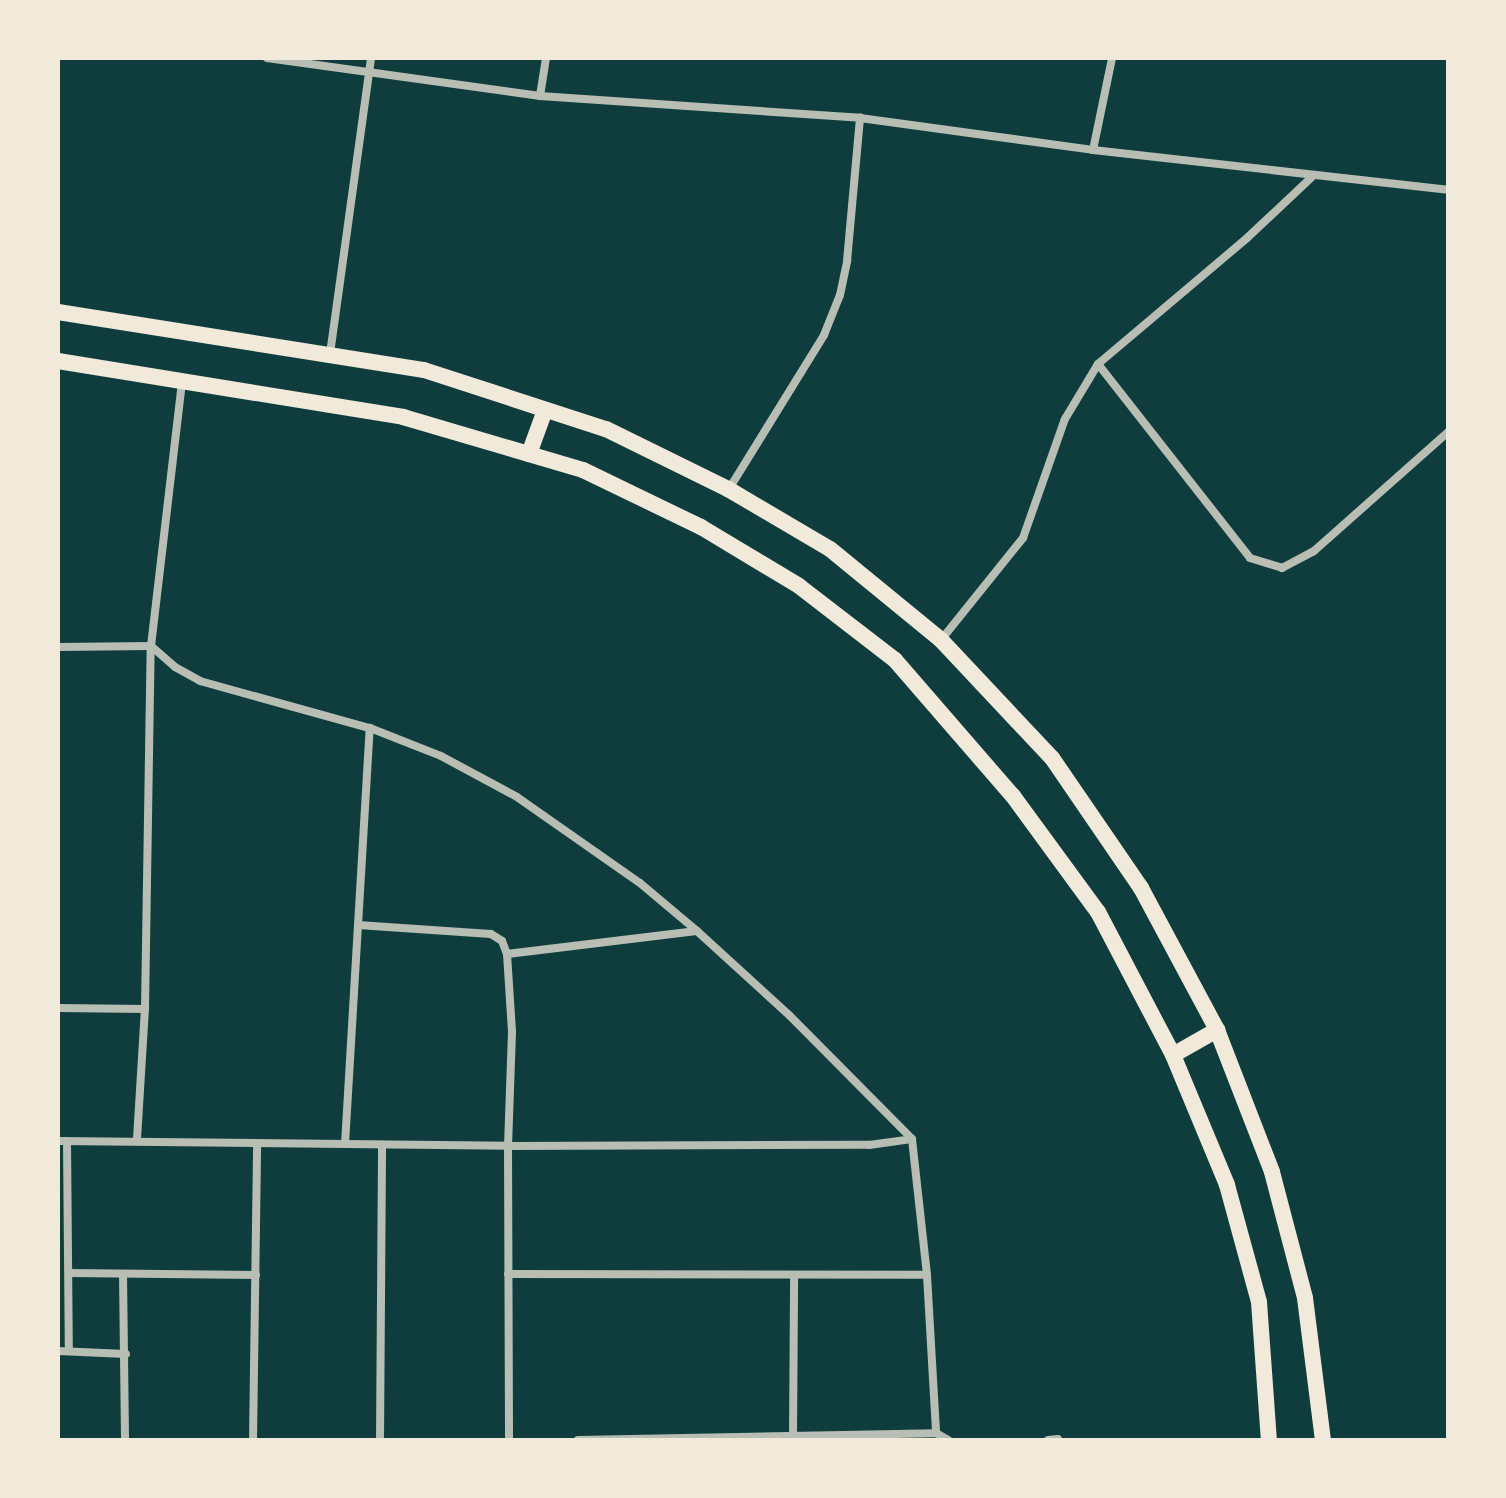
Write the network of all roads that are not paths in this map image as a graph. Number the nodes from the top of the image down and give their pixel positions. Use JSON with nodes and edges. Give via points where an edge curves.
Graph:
{"nodes":[{"id":1,"x":267,"y":58,"type":"edge"},
{"id":2,"x":371,"y":58,"type":"edge"},
{"id":3,"x":546,"y":58,"type":"edge"},
{"id":4,"x":1112,"y":58,"type":"edge"},
{"id":5,"x":369,"y":73,"type":"junction"},
{"id":6,"x":540,"y":96,"type":"junction"},
{"id":7,"x":860,"y":118,"type":"junction"},
{"id":8,"x":1093,"y":150,"type":"junction"},
{"id":9,"x":1313,"y":176,"type":"junction"},
{"id":10,"x":1448,"y":190,"type":"edge"},
{"id":11,"x":58,"y":312,"type":"edge"},
{"id":12,"x":330,"y":354,"type":"junction"},
{"id":13,"x":58,"y":361,"type":"edge"},
{"id":14,"x":1098,"y":364,"type":"junction"},
{"id":15,"x":182,"y":382,"type":"junction"},
{"id":16,"x":545,"y":410,"type":"junction"},
{"id":17,"x":1448,"y":432,"type":"edge"},
{"id":18,"x":529,"y":454,"type":"junction"},
{"id":19,"x":728,"y":489,"type":"junction"},
{"id":20,"x":941,"y":640,"type":"junction"},
{"id":21,"x":151,"y":646,"type":"junction"},
{"id":22,"x":58,"y":647,"type":"edge"},
{"id":23,"x":370,"y":728,"type":"junction"},
{"id":24,"x":358,"y":925,"type":"junction"},
{"id":25,"x":697,"y":931,"type":"junction"},
{"id":26,"x":507,"y":954,"type":"junction"},
{"id":27,"x":58,"y":1008,"type":"edge"},
{"id":28,"x":145,"y":1009,"type":"junction"},
{"id":29,"x":1217,"y":1030,"type":"junction"},
{"id":30,"x":1173,"y":1055,"type":"junction"},
{"id":31,"x":137,"y":1139,"type":"junction"},
{"id":32,"x":912,"y":1139,"type":"junction"},
{"id":33,"x":63,"y":1141,"type":"edge"},
{"id":34,"x":345,"y":1144,"type":"junction"},
{"id":35,"x":257,"y":1145,"type":"junction"},
{"id":36,"x":382,"y":1146,"type":"junction"},
{"id":37,"x":508,"y":1146,"type":"junction"},
{"id":38,"x":69,"y":1273,"type":"junction"},
{"id":39,"x":123,"y":1274,"type":"junction"},
{"id":40,"x":508,"y":1274,"type":"junction"},
{"id":41,"x":256,"y":1275,"type":"junction"},
{"id":42,"x":794,"y":1275,"type":"junction"},
{"id":43,"x":927,"y":1275,"type":"junction"},
{"id":44,"x":58,"y":1351,"type":"edge"},
{"id":45,"x":69,"y":1351,"type":"junction"},
{"id":46,"x":126,"y":1354,"type":"junction"},
{"id":47,"x":936,"y":1433,"type":"junction"},
{"id":48,"x":793,"y":1436,"type":"junction"},
{"id":49,"x":1058,"y":1439,"type":"edge"},
{"id":50,"x":125,"y":1440,"type":"edge"},
{"id":51,"x":253,"y":1440,"type":"edge"},
{"id":52,"x":380,"y":1440,"type":"edge"},
{"id":53,"x":509,"y":1440,"type":"edge"},
{"id":54,"x":578,"y":1440,"type":"edge"},
{"id":55,"x":657,"y":1440,"type":"edge"},
{"id":56,"x":948,"y":1440,"type":"edge"},
{"id":57,"x":1048,"y":1440,"type":"edge"},
{"id":58,"x":1269,"y":1440,"type":"edge"},
{"id":59,"x":1323,"y":1440,"type":"edge"}],
"edges":[{"from":1,"to":5,"type":"street"},
{"from":2,"to":5,"type":"street"},
{"from":3,"to":6,"type":"street"},
{"from":4,"to":8,"type":"street"},
{"from":5,"to":6,"type":"street"},
{"from":5,"to":12,"type":"street"},
{"from":6,"to":7,"type":"street"},
{"from":7,"to":8,"type":"street"},
{"from":7,"to":19,"type":"street","via":[[840,295],[824,335]]},
{"from":8,"to":9,"type":"street"},
{"from":9,"to":10,"type":"street"},
{"from":9,"to":14,"type":"street"},
{"from":11,"to":12,"type":"main road"},
{"from":12,"to":16,"type":"main road","via":[[424,370]]},
{"from":13,"to":15,"type":"main road"},
{"from":14,"to":17,"type":"street","via":[[1250,558],[1282,568],[1314,551]]},
{"from":14,"to":20,"type":"street","via":[[1065,419],[1023,538]]},
{"from":15,"to":18,"type":"main road","via":[[403,417]]},
{"from":15,"to":21,"type":"street"},
{"from":16,"to":18,"type":"main road"},
{"from":16,"to":19,"type":"main road","via":[[606,429]]},
{"from":18,"to":30,"type":"main road","via":[[583,470],[701,527],[799,586],[895,660],[1013,796],[1098,912]]},
{"from":19,"to":20,"type":"main road","via":[[830,549]]},
{"from":20,"to":29,"type":"main road","via":[[1052,758],[1141,888]]},
{"from":21,"to":22,"type":"street"},
{"from":21,"to":23,"type":"street","via":[[200,681]]},
{"from":21,"to":28,"type":"street"},
{"from":23,"to":24,"type":"street"},
{"from":23,"to":25,"type":"street","via":[[441,756],[517,797],[640,883]]},
{"from":24,"to":26,"type":"street","via":[[491,934],[502,941]]},
{"from":24,"to":34,"type":"street"},
{"from":25,"to":26,"type":"street"},
{"from":25,"to":32,"type":"street"},
{"from":26,"to":37,"type":"street","via":[[512,1032]]},
{"from":27,"to":28,"type":"street"},
{"from":28,"to":31,"type":"street"},
{"from":29,"to":30,"type":"main road"},
{"from":29,"to":59,"type":"main road","via":[[1272,1172],[1302,1284]]},
{"from":30,"to":58,"type":"main road","via":[[1227,1185],[1259,1302]]},
{"from":31,"to":33,"type":"street"},
{"from":31,"to":35,"type":"street"},
{"from":32,"to":37,"type":"street","via":[[869,1145]]},
{"from":32,"to":43,"type":"street"},
{"from":33,"to":38,"type":"street"},
{"from":34,"to":35,"type":"street"},
{"from":34,"to":36,"type":"street"},
{"from":35,"to":41,"type":"street"},
{"from":36,"to":37,"type":"street"},
{"from":36,"to":52,"type":"street"},
{"from":37,"to":40,"type":"street"},
{"from":38,"to":39,"type":"street"},
{"from":38,"to":45,"type":"street"},
{"from":39,"to":41,"type":"street"},
{"from":39,"to":46,"type":"street"},
{"from":40,"to":42,"type":"street"},
{"from":40,"to":53,"type":"street"},
{"from":41,"to":51,"type":"street"},
{"from":42,"to":43,"type":"street"},
{"from":42,"to":48,"type":"street"},
{"from":43,"to":47,"type":"street"},
{"from":44,"to":45,"type":"street"},
{"from":45,"to":46,"type":"street"},
{"from":46,"to":50,"type":"street"},
{"from":47,"to":48,"type":"street"},
{"from":47,"to":56,"type":"street"},
{"from":48,"to":55,"type":"street"},
{"from":49,"to":57,"type":"street"},
{"from":54,"to":55,"type":"street"}]}
